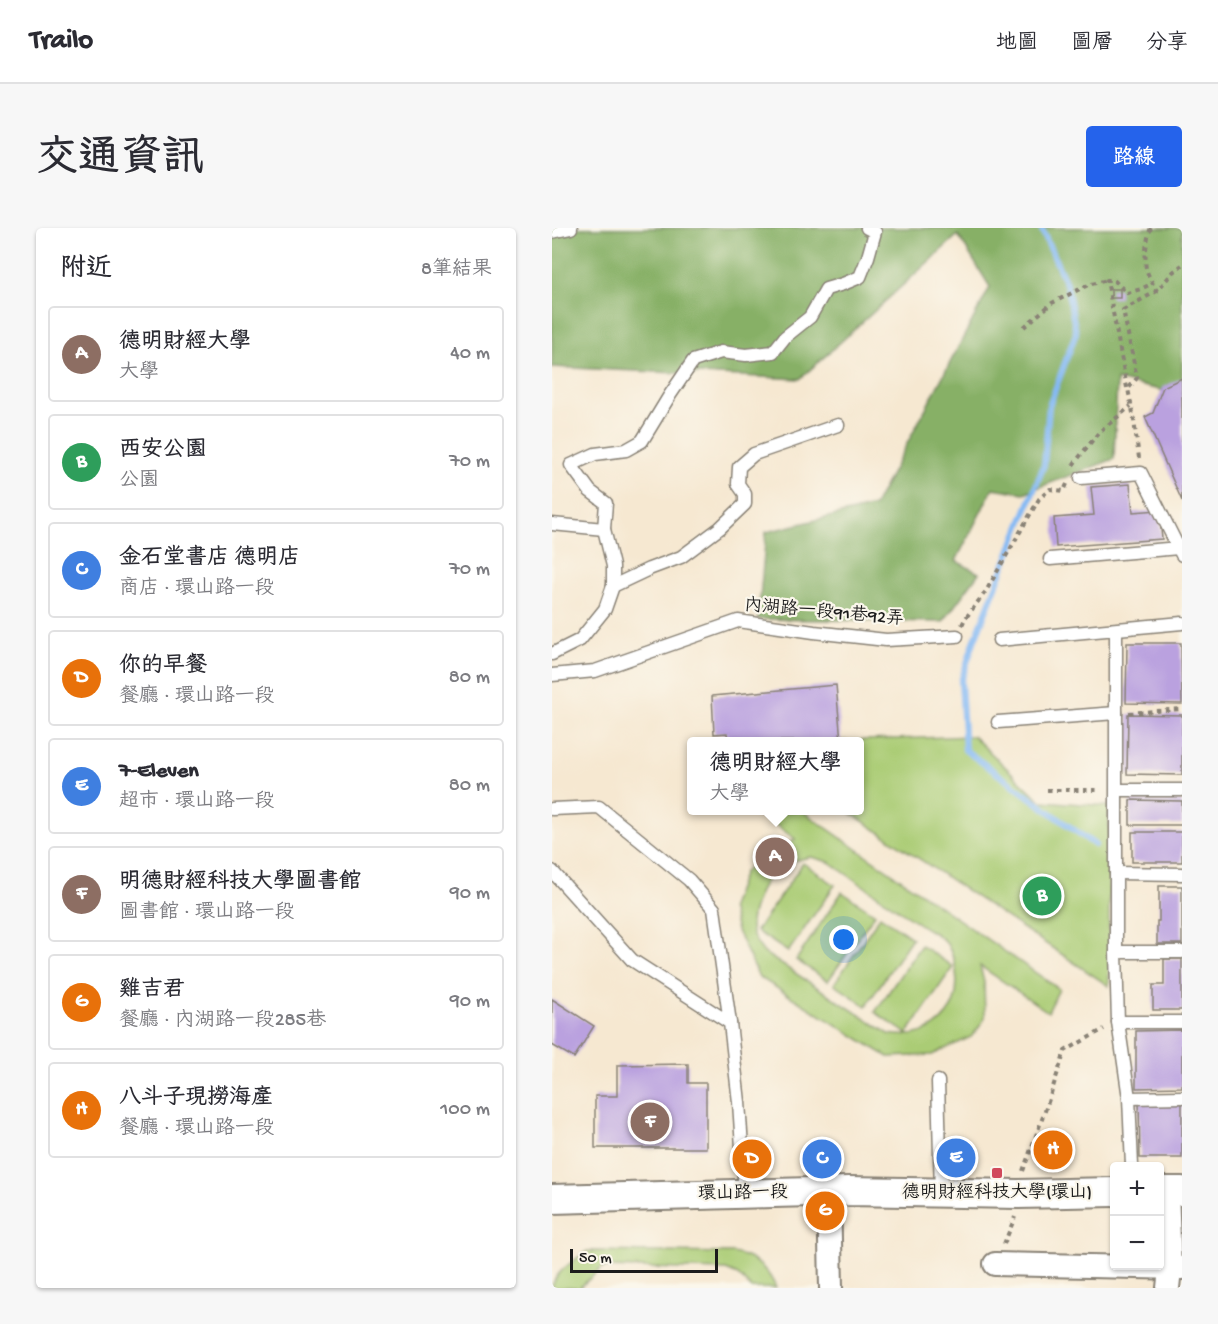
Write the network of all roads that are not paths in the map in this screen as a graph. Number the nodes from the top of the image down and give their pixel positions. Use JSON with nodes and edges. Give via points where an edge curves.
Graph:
{"nodes":[{"id":1,"x":571,"y":228,"type":"edge"},
{"id":2,"x":867,"y":228,"type":"edge"},
{"id":3,"x":552,"y":232,"type":"edge"},
{"id":4,"x":838,"y":425,"type":"dead end"},
{"id":5,"x":1076,"y":475,"type":"road end"},
{"id":6,"x":552,"y":524,"type":"edge"},
{"id":7,"x":604,"y":530,"type":"junction"},
{"id":8,"x":1181,"y":551,"type":"edge"},
{"id":9,"x":1050,"y":559,"type":"dead end"},
{"id":10,"x":613,"y":586,"type":"junction"},
{"id":11,"x":1182,"y":623,"type":"edge"},
{"id":12,"x":1116,"y":630,"type":"junction"},
{"id":13,"x":957,"y":636,"type":"road end"},
{"id":14,"x":999,"y":640,"type":"dead end"},
{"id":15,"x":552,"y":654,"type":"edge"},
{"id":16,"x":552,"y":675,"type":"edge"},
{"id":17,"x":1116,"y":713,"type":"junction"},
{"id":18,"x":998,"y":722,"type":"dead end"},
{"id":19,"x":1117,"y":790,"type":"junction"},
{"id":20,"x":1182,"y":790,"type":"edge"},
{"id":21,"x":552,"y":810,"type":"edge"},
{"id":22,"x":552,"y":871,"type":"edge"},
{"id":23,"x":1116,"y":873,"type":"junction"},
{"id":24,"x":1182,"y":874,"type":"edge"},
{"id":25,"x":1116,"y":952,"type":"junction"},
{"id":26,"x":1182,"y":952,"type":"edge"},
{"id":27,"x":1118,"y":1022,"type":"junction"},
{"id":28,"x":1182,"y":1022,"type":"edge"},
{"id":29,"x":730,"y":1023,"type":"junction"},
{"id":30,"x":938,"y":1081,"type":"dead end"},
{"id":31,"x":1129,"y":1098,"type":"junction"},
{"id":32,"x":1182,"y":1098,"type":"edge"},
{"id":33,"x":1132,"y":1162,"type":"edge"},
{"id":34,"x":1169,"y":1191,"type":"edge"},
{"id":35,"x":829,"y":1192,"type":"junction"},
{"id":36,"x":1110,"y":1192,"type":"edge"},
{"id":37,"x":745,"y":1193,"type":"junction"},
{"id":38,"x":940,"y":1193,"type":"junction"},
{"id":39,"x":552,"y":1199,"type":"edge"},
{"id":40,"x":995,"y":1264,"type":"dead end"},
{"id":41,"x":1173,"y":1275,"type":"edge"},
{"id":42,"x":831,"y":1288,"type":"edge"}],
"edges":[{"from":1,"to":3,"type":"lane"},
{"from":2,"to":7,"type":"lane","via":[[875,232],[860,277],[826,289],[810,317],[773,352],[721,352],[693,361],[642,441],[626,450],[595,454],[571,465],[590,492],[606,503]]},
{"from":4,"to":10,"type":"lane","via":[[754,454],[739,467],[738,484],[745,494],[745,504],[720,528],[681,557]]},
{"from":5,"to":8,"type":"lane","via":[[1141,473]]},
{"from":6,"to":7,"type":"lane"},
{"from":7,"to":10,"type":"lane","via":[[613,566]]},
{"from":8,"to":9,"type":"lane"},
{"from":10,"to":15,"type":"lane","via":[[604,609],[580,640]]},
{"from":11,"to":12,"type":"lane"},
{"from":12,"to":14,"type":"lane"},
{"from":12,"to":17,"type":"lane"},
{"from":13,"to":16,"type":"lane","name":"內湖路一段91巷92弄","via":[[886,640],[738,621],[595,671]]},
{"from":17,"to":18,"type":"lane"},
{"from":17,"to":19,"type":"lane"},
{"from":19,"to":20,"type":"lane"},
{"from":19,"to":23,"type":"lane"},
{"from":21,"to":29,"type":"lane","via":[[599,807],[689,880],[714,909]]},
{"from":22,"to":29,"type":"lane","via":[[632,960]]},
{"from":23,"to":24,"type":"lane"},
{"from":23,"to":25,"type":"lane"},
{"from":25,"to":26,"type":"lane"},
{"from":25,"to":27,"type":"lane"},
{"from":27,"to":28,"type":"lane"},
{"from":27,"to":31,"type":"lane"},
{"from":29,"to":37,"type":"lane"},
{"from":30,"to":38,"type":"lane"},
{"from":31,"to":32,"type":"lane"},
{"from":31,"to":33,"type":"lane"},
{"from":34,"to":41,"type":"street"},
{"from":35,"to":37,"type":"street","name":"環山路一段"},
{"from":35,"to":38,"type":"street","name":"環山路一段"},
{"from":35,"to":42,"type":"street"},
{"from":36,"to":38,"type":"street","name":"環山路一段"},
{"from":37,"to":39,"type":"street","name":"環山路一段"},
{"from":40,"to":41,"type":"street"}]}
